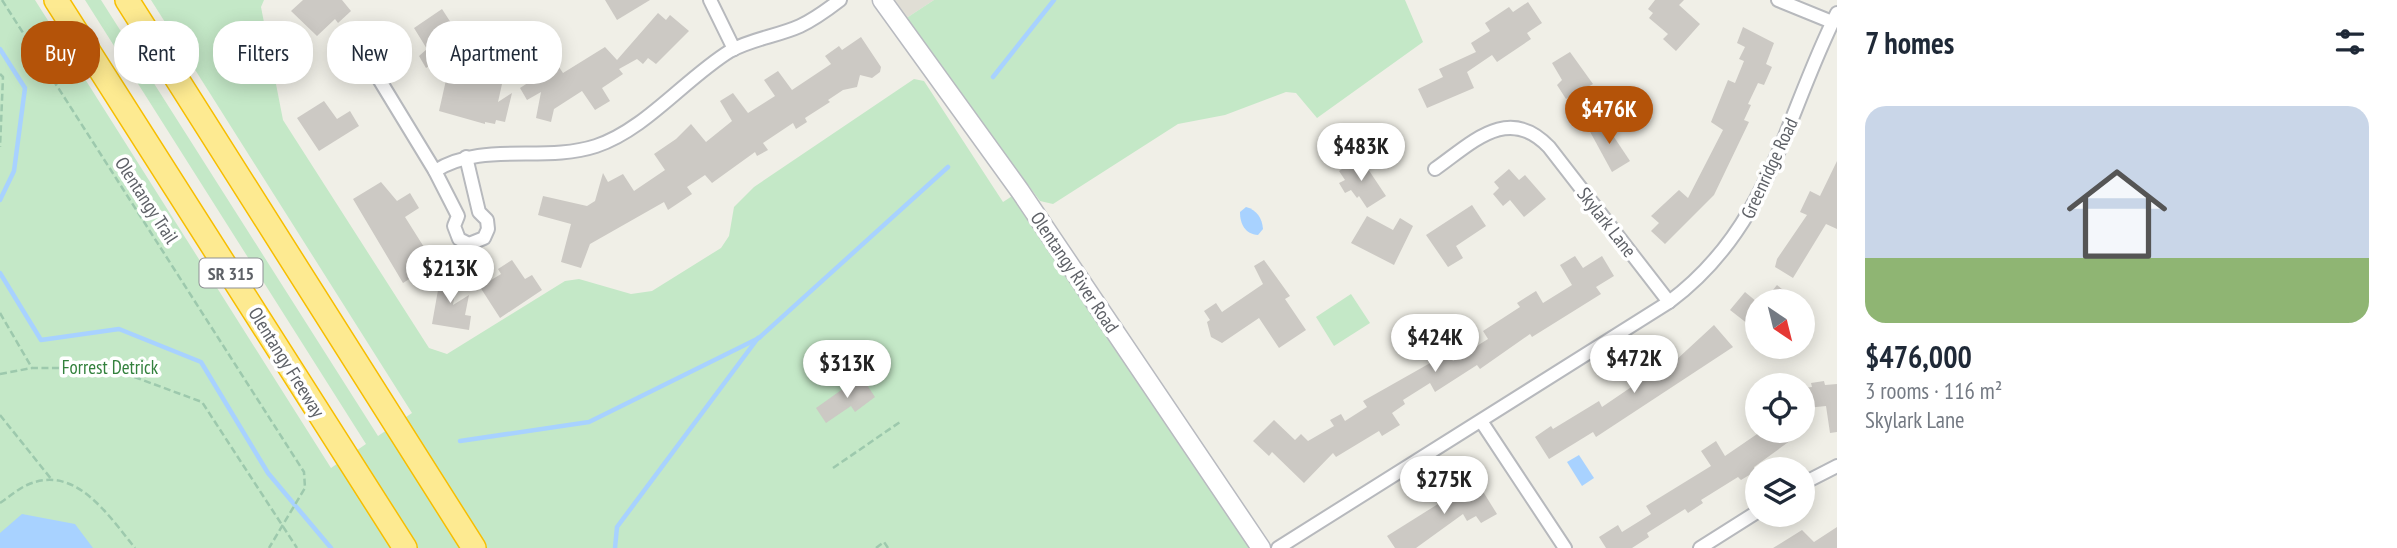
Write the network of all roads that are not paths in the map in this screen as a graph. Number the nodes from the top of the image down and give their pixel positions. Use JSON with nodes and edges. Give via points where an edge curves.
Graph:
{"nodes":[{"id":1,"x":56,"y":0,"type":"edge"},
{"id":2,"x":127,"y":0,"type":"edge"},
{"id":3,"x":710,"y":0,"type":"edge"},
{"id":4,"x":840,"y":0,"type":"edge"},
{"id":5,"x":882,"y":0,"type":"edge"},
{"id":6,"x":1778,"y":0,"type":"edge"},
{"id":7,"x":1835,"y":18,"type":"edge"},
{"id":8,"x":734,"y":49,"type":"junction"},
{"id":9,"x":382,"y":84,"type":"edge"},
{"id":10,"x":466,"y":157,"type":"junction"},
{"id":11,"x":1435,"y":169,"type":"dead end"},
{"id":12,"x":435,"y":171,"type":"junction"},
{"id":13,"x":1669,"y":302,"type":"junction"},
{"id":14,"x":1481,"y":421,"type":"junction"},
{"id":15,"x":1837,"y":466,"type":"edge"},
{"id":16,"x":1815,"y":477,"type":"edge"},
{"id":17,"x":1745,"y":520,"type":"edge"},
{"id":18,"x":405,"y":548,"type":"edge"},
{"id":19,"x":474,"y":548,"type":"edge"},
{"id":20,"x":1261,"y":548,"type":"edge"},
{"id":21,"x":1278,"y":548,"type":"edge"},
{"id":22,"x":1565,"y":548,"type":"edge"},
{"id":23,"x":1700,"y":548,"type":"edge"}],
"edges":[{"from":1,"to":18,"type":"highway","name":"Olentangy Freeway","number":"SR 315"},
{"from":2,"to":19,"type":"highway","number":"SR 315"},
{"from":3,"to":8,"type":"street"},
{"from":4,"to":8,"type":"street","via":[[800,26]]},
{"from":5,"to":20,"type":"main road","name":"Olentangy River Road","via":[[1020,191]]},
{"from":6,"to":7,"type":"street"},
{"from":7,"to":13,"type":"street","name":"Greenridge Road","via":[[1765,186],[1743,225],[1708,270]]},
{"from":8,"to":10,"type":"street","via":[[633,125],[596,146],[547,156]]},
{"from":9,"to":12,"type":"street"},
{"from":10,"to":12,"type":"street"},
{"from":10,"to":12,"type":"street","via":[[478,212],[487,220],[488,229],[478,243],[459,239],[454,226],[458,216]]},
{"from":11,"to":13,"type":"street","name":"Skylark Lane","via":[[1493,130],[1530,131],[1549,147]]},
{"from":13,"to":14,"type":"street","name":"Greenridge Road"},
{"from":14,"to":21,"type":"street","name":"Greenridge Road"},
{"from":14,"to":22,"type":"street"},
{"from":15,"to":16,"type":"street"},
{"from":17,"to":23,"type":"street"}]}
